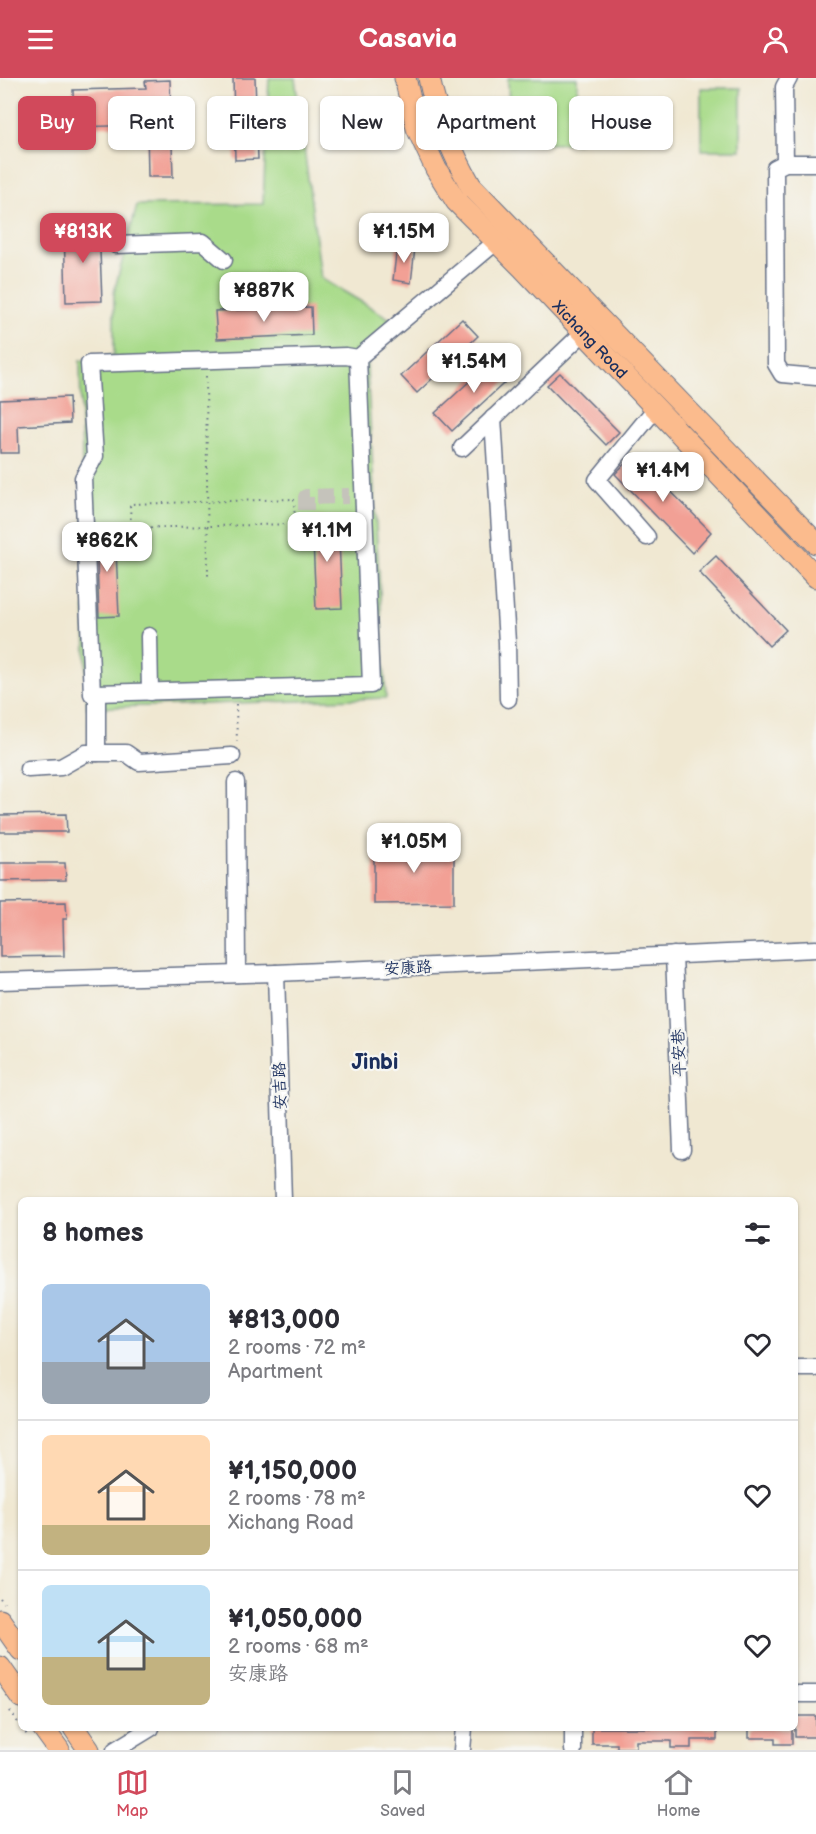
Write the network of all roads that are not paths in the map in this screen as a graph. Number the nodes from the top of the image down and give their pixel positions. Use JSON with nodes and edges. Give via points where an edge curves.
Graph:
{"nodes":[{"id":1,"x":405,"y":78,"type":"edge"},
{"id":2,"x":429,"y":78,"type":"edge"},
{"id":3,"x":789,"y":78,"type":"edge"},
{"id":4,"x":785,"y":163,"type":"junction"},
{"id":5,"x":816,"y":163,"type":"edge"},
{"id":6,"x":497,"y":241,"type":"junction"},
{"id":7,"x":116,"y":244,"type":"dead end"},
{"id":8,"x":224,"y":260,"type":"dead end"},
{"id":9,"x":584,"y":332,"type":"junction"},
{"id":10,"x":358,"y":358,"type":"junction"},
{"id":11,"x":816,"y":377,"type":"edge"},
{"id":12,"x":656,"y":408,"type":"junction"},
{"id":13,"x":493,"y":418,"type":"junction"},
{"id":14,"x":462,"y":448,"type":"dead end"},
{"id":15,"x":647,"y":537,"type":"dead end"},
{"id":16,"x":816,"y":543,"type":"edge"},
{"id":17,"x":816,"y":577,"type":"edge"},
{"id":18,"x":149,"y":636,"type":"dead end"},
{"id":19,"x":150,"y":692,"type":"junction"},
{"id":20,"x":96,"y":693,"type":"junction"},
{"id":21,"x":508,"y":699,"type":"dead end"},
{"id":22,"x":96,"y":753,"type":"junction"},
{"id":23,"x":235,"y":753,"type":"road end"},
{"id":24,"x":28,"y":769,"type":"dead end"},
{"id":25,"x":236,"y":782,"type":"dead end"},
{"id":26,"x":816,"y":949,"type":"edge"},
{"id":27,"x":674,"y":955,"type":"junction"},
{"id":28,"x":276,"y":973,"type":"junction"},
{"id":29,"x":237,"y":974,"type":"junction"},
{"id":30,"x":0,"y":981,"type":"edge"},
{"id":31,"x":682,"y":1150,"type":"dead end"},
{"id":32,"x":283,"y":1197,"type":"edge"},
{"id":33,"x":798,"y":1368,"type":"edge"},
{"id":34,"x":816,"y":1368,"type":"edge"},
{"id":35,"x":0,"y":1620,"type":"edge"},
{"id":36,"x":18,"y":1646,"type":"edge"},
{"id":37,"x":0,"y":1669,"type":"edge"},
{"id":38,"x":18,"y":1693,"type":"edge"},
{"id":39,"x":816,"y":1694,"type":"edge"},
{"id":40,"x":798,"y":1695,"type":"edge"},
{"id":41,"x":45,"y":1731,"type":"edge"},
{"id":42,"x":76,"y":1731,"type":"edge"},
{"id":43,"x":146,"y":1731,"type":"edge"},
{"id":44,"x":464,"y":1731,"type":"edge"},
{"id":45,"x":573,"y":1731,"type":"edge"},
{"id":46,"x":59,"y":1750,"type":"edge"},
{"id":47,"x":89,"y":1750,"type":"edge"},
{"id":48,"x":115,"y":1750,"type":"edge"},
{"id":49,"x":462,"y":1750,"type":"edge"},
{"id":50,"x":573,"y":1750,"type":"edge"}],
"edges":[{"from":1,"to":6,"type":"main road","name":"Xichang Road","via":[[417,128],[436,169],[456,201]]},
{"from":2,"to":16,"type":"main road","name":"Xichang Road","via":[[451,152],[471,186]]},
{"from":3,"to":4,"type":"street","via":[[784,87]]},
{"from":4,"to":5,"type":"street"},
{"from":4,"to":11,"type":"street","via":[[775,168],[776,364],[782,374]]},
{"from":6,"to":9,"type":"main road","name":"Xichang Road"},
{"from":6,"to":10,"type":"street"},
{"from":7,"to":8,"type":"street","via":[[203,242]]},
{"from":9,"to":12,"type":"main road","name":"Xichang Road"},
{"from":9,"to":13,"type":"street"},
{"from":10,"to":19,"type":"street","via":[[356,496],[371,685]]},
{"from":10,"to":20,"type":"street","via":[[89,364],[95,456],[83,478],[92,694]]},
{"from":12,"to":15,"type":"street","via":[[597,480]]},
{"from":12,"to":17,"type":"main road","name":"Xichang Road"},
{"from":13,"to":14,"type":"street"},
{"from":13,"to":21,"type":"street"},
{"from":18,"to":19,"type":"street"},
{"from":19,"to":20,"type":"street"},
{"from":20,"to":22,"type":"street"},
{"from":22,"to":23,"type":"street","via":[[126,753],[139,762]]},
{"from":22,"to":24,"type":"street","via":[[86,753],[61,766]]},
{"from":25,"to":29,"type":"street"},
{"from":26,"to":27,"type":"street","name":"安康路"},
{"from":27,"to":28,"type":"street","name":"安康路"},
{"from":27,"to":31,"type":"street","name":"平安巷"},
{"from":28,"to":29,"type":"street","name":"安康路"},
{"from":28,"to":32,"type":"street","name":"安吉路"},
{"from":29,"to":30,"type":"street","name":"安康路"},
{"from":33,"to":34,"type":"street"},
{"from":35,"to":36,"type":"main road"},
{"from":37,"to":38,"type":"main road"},
{"from":39,"to":40,"type":"street"},
{"from":41,"to":46,"type":"main road"},
{"from":42,"to":47,"type":"main road"},
{"from":43,"to":48,"type":"street"},
{"from":44,"to":49,"type":"street"},
{"from":45,"to":50,"type":"street"}]}
